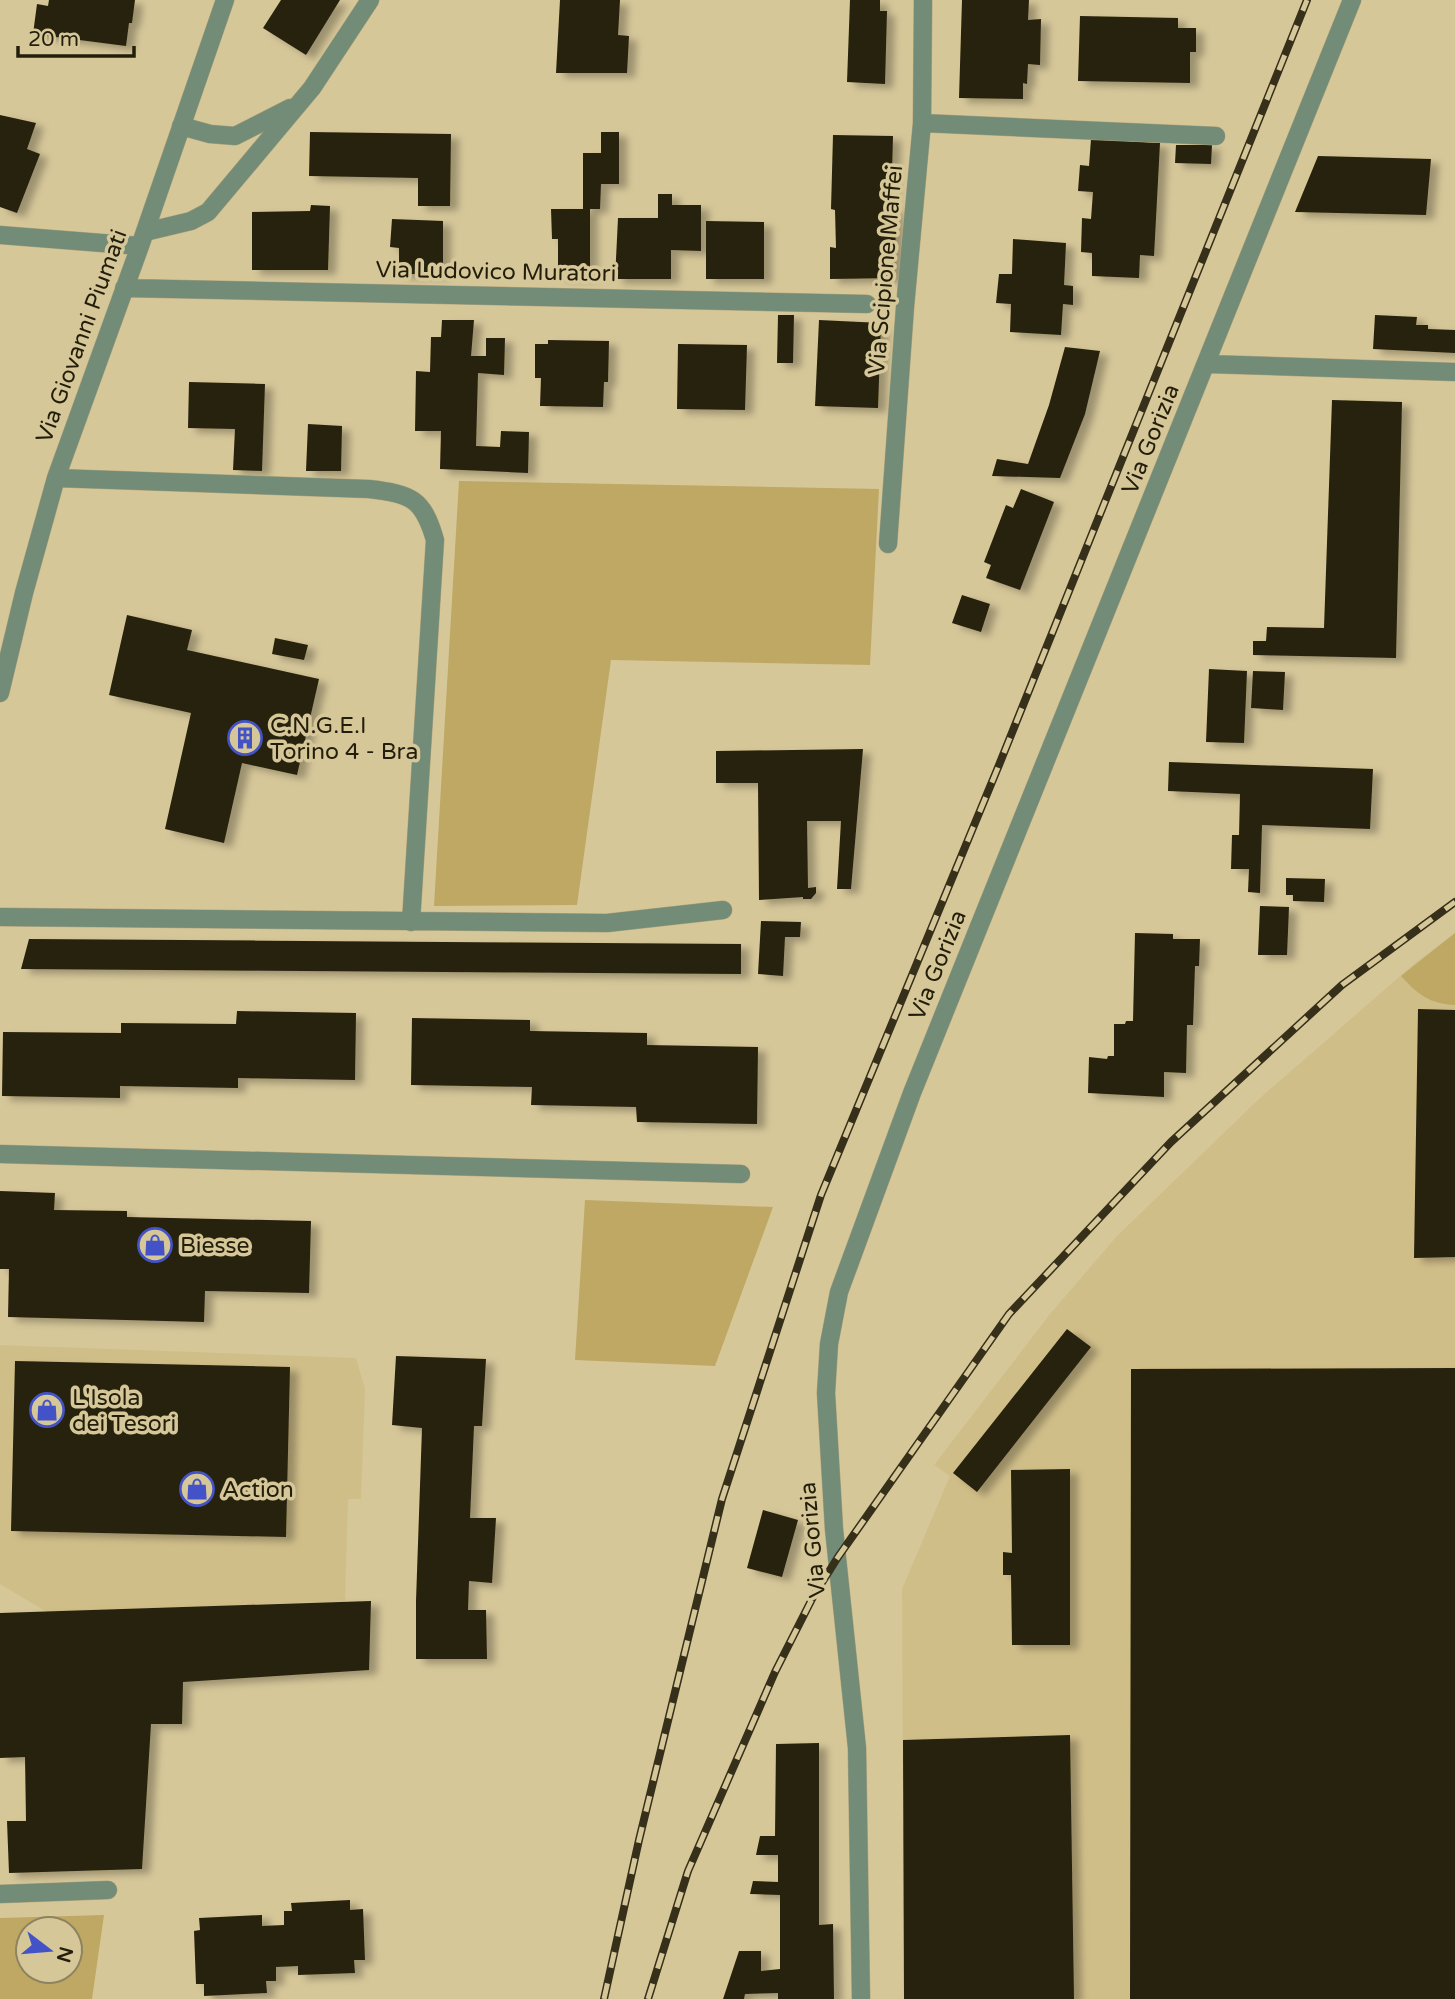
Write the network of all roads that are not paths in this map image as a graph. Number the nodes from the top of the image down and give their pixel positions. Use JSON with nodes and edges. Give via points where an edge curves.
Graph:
{"nodes":[{"id":1,"x":225,"y":0,"type":"edge"},
{"id":2,"x":370,"y":0,"type":"edge"},
{"id":3,"x":923,"y":0,"type":"edge"},
{"id":4,"x":1352,"y":0,"type":"edge"},
{"id":5,"x":296,"y":105,"type":"junction"},
{"id":6,"x":922,"y":123,"type":"junction"},
{"id":7,"x":181,"y":126,"type":"junction"},
{"id":8,"x":1216,"y":136,"type":"dead end"},
{"id":9,"x":0,"y":235,"type":"edge"},
{"id":10,"x":143,"y":239,"type":"junction"},
{"id":11,"x":124,"y":288,"type":"junction"},
{"id":12,"x":867,"y":304,"type":"dead end"},
{"id":13,"x":1207,"y":364,"type":"junction"},
{"id":14,"x":1455,"y":372,"type":"edge"},
{"id":15,"x":56,"y":478,"type":"junction"},
{"id":16,"x":888,"y":544,"type":"dead end"},
{"id":17,"x":0,"y":693,"type":"edge"},
{"id":18,"x":723,"y":910,"type":"dead end"},
{"id":19,"x":0,"y":917,"type":"edge"},
{"id":20,"x":411,"y":922,"type":"junction"},
{"id":21,"x":0,"y":1154,"type":"edge"},
{"id":22,"x":741,"y":1174,"type":"dead end"},
{"id":23,"x":108,"y":1889,"type":"dead end"},
{"id":24,"x":0,"y":1894,"type":"edge"},
{"id":25,"x":860,"y":1999,"type":"edge"}],
"edges":[{"from":1,"to":7,"type":"street","name":"Via Giovanni Piumati"},
{"from":2,"to":5,"type":"street"},
{"from":3,"to":6,"type":"street","name":"Via Scipione Maffei"},
{"from":4,"to":13,"type":"street","name":"Via Gorizia"},
{"from":5,"to":7,"type":"street","via":[[235,136],[210,135]]},
{"from":5,"to":10,"type":"street","via":[[208,212]]},
{"from":6,"to":8,"type":"street"},
{"from":6,"to":16,"type":"street","name":"Via Scipione Maffei"},
{"from":7,"to":10,"type":"street","name":"Via Giovanni Piumati"},
{"from":9,"to":10,"type":"street"},
{"from":10,"to":11,"type":"street","name":"Via Giovanni Piumati"},
{"from":11,"to":12,"type":"street","name":"Via Ludovico Muratori"},
{"from":11,"to":15,"type":"street","name":"Via Giovanni Piumati"},
{"from":13,"to":14,"type":"street"},
{"from":13,"to":25,"type":"street","name":"Via Gorizia","via":[[912,1093],[839,1292],[828,1344],[826,1393],[834,1529],[857,1748]]},
{"from":15,"to":17,"type":"street","name":"Via Giovanni Piumati"},
{"from":15,"to":20,"type":"street","via":[[369,489],[413,500],[428,514],[435,540]]},
{"from":18,"to":20,"type":"street","via":[[607,923]]},
{"from":19,"to":20,"type":"street"},
{"from":21,"to":22,"type":"street"},
{"from":23,"to":24,"type":"street"}]}
